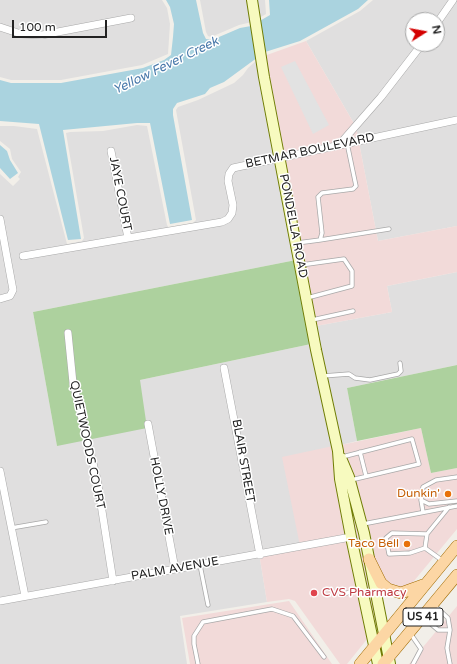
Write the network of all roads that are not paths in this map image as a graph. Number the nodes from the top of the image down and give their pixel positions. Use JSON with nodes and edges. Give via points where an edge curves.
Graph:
{"nodes":[{"id":1,"x":252,"y":0,"type":"edge"},
{"id":2,"x":453,"y":0,"type":"edge"},
{"id":3,"x":445,"y":12,"type":"edge"},
{"id":4,"x":131,"y":18,"type":"dead end"},
{"id":5,"x":0,"y":27,"type":"edge"},
{"id":6,"x":416,"y":52,"type":"edge"},
{"id":7,"x":457,"y":120,"type":"edge"},
{"id":8,"x":347,"y":143,"type":"junction"},
{"id":9,"x":339,"y":145,"type":"junction"},
{"id":10,"x":111,"y":151,"type":"dead end"},
{"id":11,"x":280,"y":157,"type":"junction"},
{"id":12,"x":0,"y":219,"type":"edge"},
{"id":13,"x":389,"y":228,"type":"dead end"},
{"id":14,"x":128,"y":238,"type":"junction"},
{"id":15,"x":320,"y":240,"type":"junction"},
{"id":16,"x":296,"y":243,"type":"junction"},
{"id":17,"x":23,"y":256,"type":"dead end"},
{"id":18,"x":300,"y":265,"type":"junction"},
{"id":19,"x":306,"y":298,"type":"junction"},
{"id":20,"x":0,"y":299,"type":"edge"},
{"id":21,"x":353,"y":311,"type":"dead end"},
{"id":22,"x":311,"y":321,"type":"junction"},
{"id":23,"x":68,"y":333,"type":"dead end"},
{"id":24,"x":400,"y":363,"type":"dead end"},
{"id":25,"x":224,"y":368,"type":"dead end"},
{"id":26,"x":322,"y":376,"type":"junction"},
{"id":27,"x":148,"y":424,"type":"dead end"},
{"id":28,"x":360,"y":452,"type":"junction"},
{"id":29,"x":340,"y":454,"type":"junction"},
{"id":30,"x":0,"y":471,"type":"edge"},
{"id":31,"x":366,"y":476,"type":"junction"},
{"id":32,"x":457,"y":477,"type":"edge"},
{"id":33,"x":350,"y":480,"type":"junction"},
{"id":34,"x":421,"y":500,"type":"junction"},
{"id":35,"x":457,"y":501,"type":"edge"},
{"id":36,"x":457,"y":506,"type":"edge"},
{"id":37,"x":449,"y":507,"type":"junction"},
{"id":38,"x":423,"y":512,"type":"junction"},
{"id":39,"x":46,"y":522,"type":"dead end"},
{"id":40,"x":362,"y":524,"type":"junction"},
{"id":41,"x":11,"y":528,"type":"junction"},
{"id":42,"x":427,"y":534,"type":"junction"},
{"id":43,"x":351,"y":537,"type":"junction"},
{"id":44,"x":457,"y":546,"type":"edge"},
{"id":45,"x":425,"y":548,"type":"junction"},
{"id":46,"x":260,"y":555,"type":"junction"},
{"id":47,"x":369,"y":559,"type":"junction"},
{"id":48,"x":444,"y":561,"type":"junction"},
{"id":49,"x":200,"y":565,"type":"junction"},
{"id":50,"x":175,"y":569,"type":"junction"},
{"id":51,"x":457,"y":576,"type":"edge"},
{"id":52,"x":114,"y":581,"type":"junction"},
{"id":53,"x":425,"y":584,"type":"junction"},
{"id":54,"x":362,"y":588,"type":"junction"},
{"id":55,"x":342,"y":595,"type":"dead end"},
{"id":56,"x":25,"y":596,"type":"junction"},
{"id":57,"x":0,"y":601,"type":"edge"},
{"id":58,"x":433,"y":604,"type":"junction"},
{"id":59,"x":208,"y":605,"type":"dead end"},
{"id":60,"x":423,"y":617,"type":"junction"},
{"id":61,"x":450,"y":630,"type":"junction"},
{"id":62,"x":384,"y":633,"type":"junction"},
{"id":63,"x":410,"y":633,"type":"junction"},
{"id":64,"x":374,"y":647,"type":"junction"},
{"id":65,"x":324,"y":657,"type":"dead end"},
{"id":66,"x":388,"y":662,"type":"edge"},
{"id":67,"x":198,"y":664,"type":"edge"},
{"id":68,"x":360,"y":664,"type":"edge"},
{"id":69,"x":378,"y":664,"type":"edge"},
{"id":70,"x":413,"y":664,"type":"edge"},
{"id":71,"x":450,"y":664,"type":"edge"}],
"edges":[{"from":1,"to":11,"type":"main road","name":"PONDELLA ROAD"},
{"from":2,"to":3,"type":"street"},
{"from":4,"to":5,"type":"street","via":[[42,35],[21,34]]},
{"from":6,"to":9,"type":"street","via":[[386,92]]},
{"from":7,"to":8,"type":"street","name":"BETMAR BOULEVARD"},
{"from":8,"to":9,"type":"street","name":"BETMAR BOULEVARD"},
{"from":8,"to":15,"type":"lane","via":[[356,186],[353,189],[322,193],[318,197],[322,233]]},
{"from":9,"to":11,"type":"street","name":"BETMAR BOULEVARD"},
{"from":10,"to":14,"type":"street","name":"JAYE COURT"},
{"from":11,"to":14,"type":"street","name":"BETMAR BOULEVARD","via":[[233,168],[228,174],[233,205],[228,219]]},
{"from":11,"to":16,"type":"main road","name":"PONDELLA ROAD"},
{"from":12,"to":20,"type":"street","via":[[13,290],[10,296]]},
{"from":13,"to":15,"type":"lane"},
{"from":14,"to":17,"type":"street","name":"BETMAR BOULEVARD"},
{"from":15,"to":16,"type":"lane"},
{"from":16,"to":18,"type":"main road","name":"PONDELLA ROAD"},
{"from":18,"to":19,"type":"main road","name":"PONDELLA ROAD"},
{"from":18,"to":19,"type":"lane","via":[[344,259],[352,271],[352,286]]},
{"from":19,"to":22,"type":"main road","name":"PONDELLA ROAD"},
{"from":21,"to":22,"type":"lane"},
{"from":22,"to":26,"type":"main road","name":"PONDELLA ROAD"},
{"from":23,"to":52,"type":"street","name":"QUIETWOODS COURT","via":[[73,383],[97,479]]},
{"from":24,"to":26,"type":"lane","via":[[401,371],[398,374],[370,380],[349,374]]},
{"from":25,"to":46,"type":"street","name":"BLAIR STREET"},
{"from":26,"to":29,"type":"main road","name":"PONDELLA ROAD"},
{"from":27,"to":50,"type":"street","name":"HOLLY DRIVE"},
{"from":28,"to":29,"type":"lane"},
{"from":28,"to":31,"type":"lane"},
{"from":28,"to":31,"type":"lane","via":[[412,439],[419,464]]},
{"from":29,"to":33,"type":"main road","name":"PONDELLA ROAD"},
{"from":29,"to":43,"type":"main road","name":"PONDELLA ROAD","via":[[340,479]]},
{"from":30,"to":41,"type":"street"},
{"from":31,"to":33,"type":"lane"},
{"from":32,"to":34,"type":"lane","via":[[429,482],[423,486]]},
{"from":33,"to":40,"type":"main road","name":"PONDELLA ROAD"},
{"from":34,"to":35,"type":"lane","via":[[429,504]]},
{"from":34,"to":38,"type":"lane"},
{"from":36,"to":37,"type":"lane"},
{"from":37,"to":38,"type":"lane"},
{"from":37,"to":42,"type":"lane"},
{"from":38,"to":40,"type":"lane"},
{"from":39,"to":41,"type":"lane"},
{"from":40,"to":47,"type":"main road","name":"PONDELLA ROAD"},
{"from":41,"to":56,"type":"street"},
{"from":42,"to":45,"type":"lane"},
{"from":42,"to":45,"type":"lane","via":[[392,533],[386,538],[389,554],[410,553]]},
{"from":43,"to":46,"type":"street","name":"PALM AVENUE"},
{"from":43,"to":54,"type":"main road","name":"PONDELLA ROAD"},
{"from":44,"to":48,"type":"main road","number":"US 41"},
{"from":45,"to":48,"type":"lane"},
{"from":46,"to":49,"type":"street","name":"PALM AVENUE"},
{"from":47,"to":53,"type":"main road","via":[[381,583],[388,589],[402,593]]},
{"from":47,"to":62,"type":"main road","name":"PONDELLA ROAD"},
{"from":48,"to":53,"type":"main road","number":"US 41"},
{"from":49,"to":50,"type":"street","name":"PALM AVENUE"},
{"from":49,"to":59,"type":"lane"},
{"from":50,"to":52,"type":"street","name":"PALM AVENUE"},
{"from":51,"to":58,"type":"main road","number":"US 41"},
{"from":52,"to":56,"type":"street","name":"PALM AVENUE"},
{"from":53,"to":62,"type":"main road","number":"US 41"},
{"from":54,"to":55,"type":"lane"},
{"from":54,"to":64,"type":"main road","name":"PONDELLA ROAD"},
{"from":56,"to":57,"type":"street","name":"PALM AVENUE"},
{"from":58,"to":60,"type":"main road","number":"US 41"},
{"from":58,"to":61,"type":"lane","via":[[448,618]]},
{"from":60,"to":61,"type":"lane","via":[[438,630]]},
{"from":60,"to":63,"type":"main road","number":"US 41"},
{"from":61,"to":71,"type":"lane","via":[[447,648]]},
{"from":62,"to":64,"type":"main road","number":"US 41"},
{"from":62,"to":66,"type":"main road","name":"PONDELLA ROAD"},
{"from":63,"to":66,"type":"main road","number":"US 41"},
{"from":63,"to":70,"type":"lane","via":[[421,649]]},
{"from":64,"to":68,"type":"main road","number":"US 41"},
{"from":64,"to":69,"type":"main road","name":"PONDELLA ROAD"},
{"from":65,"to":67,"type":"lane","via":[[293,616],[272,609],[202,622],[194,636]]}]}
